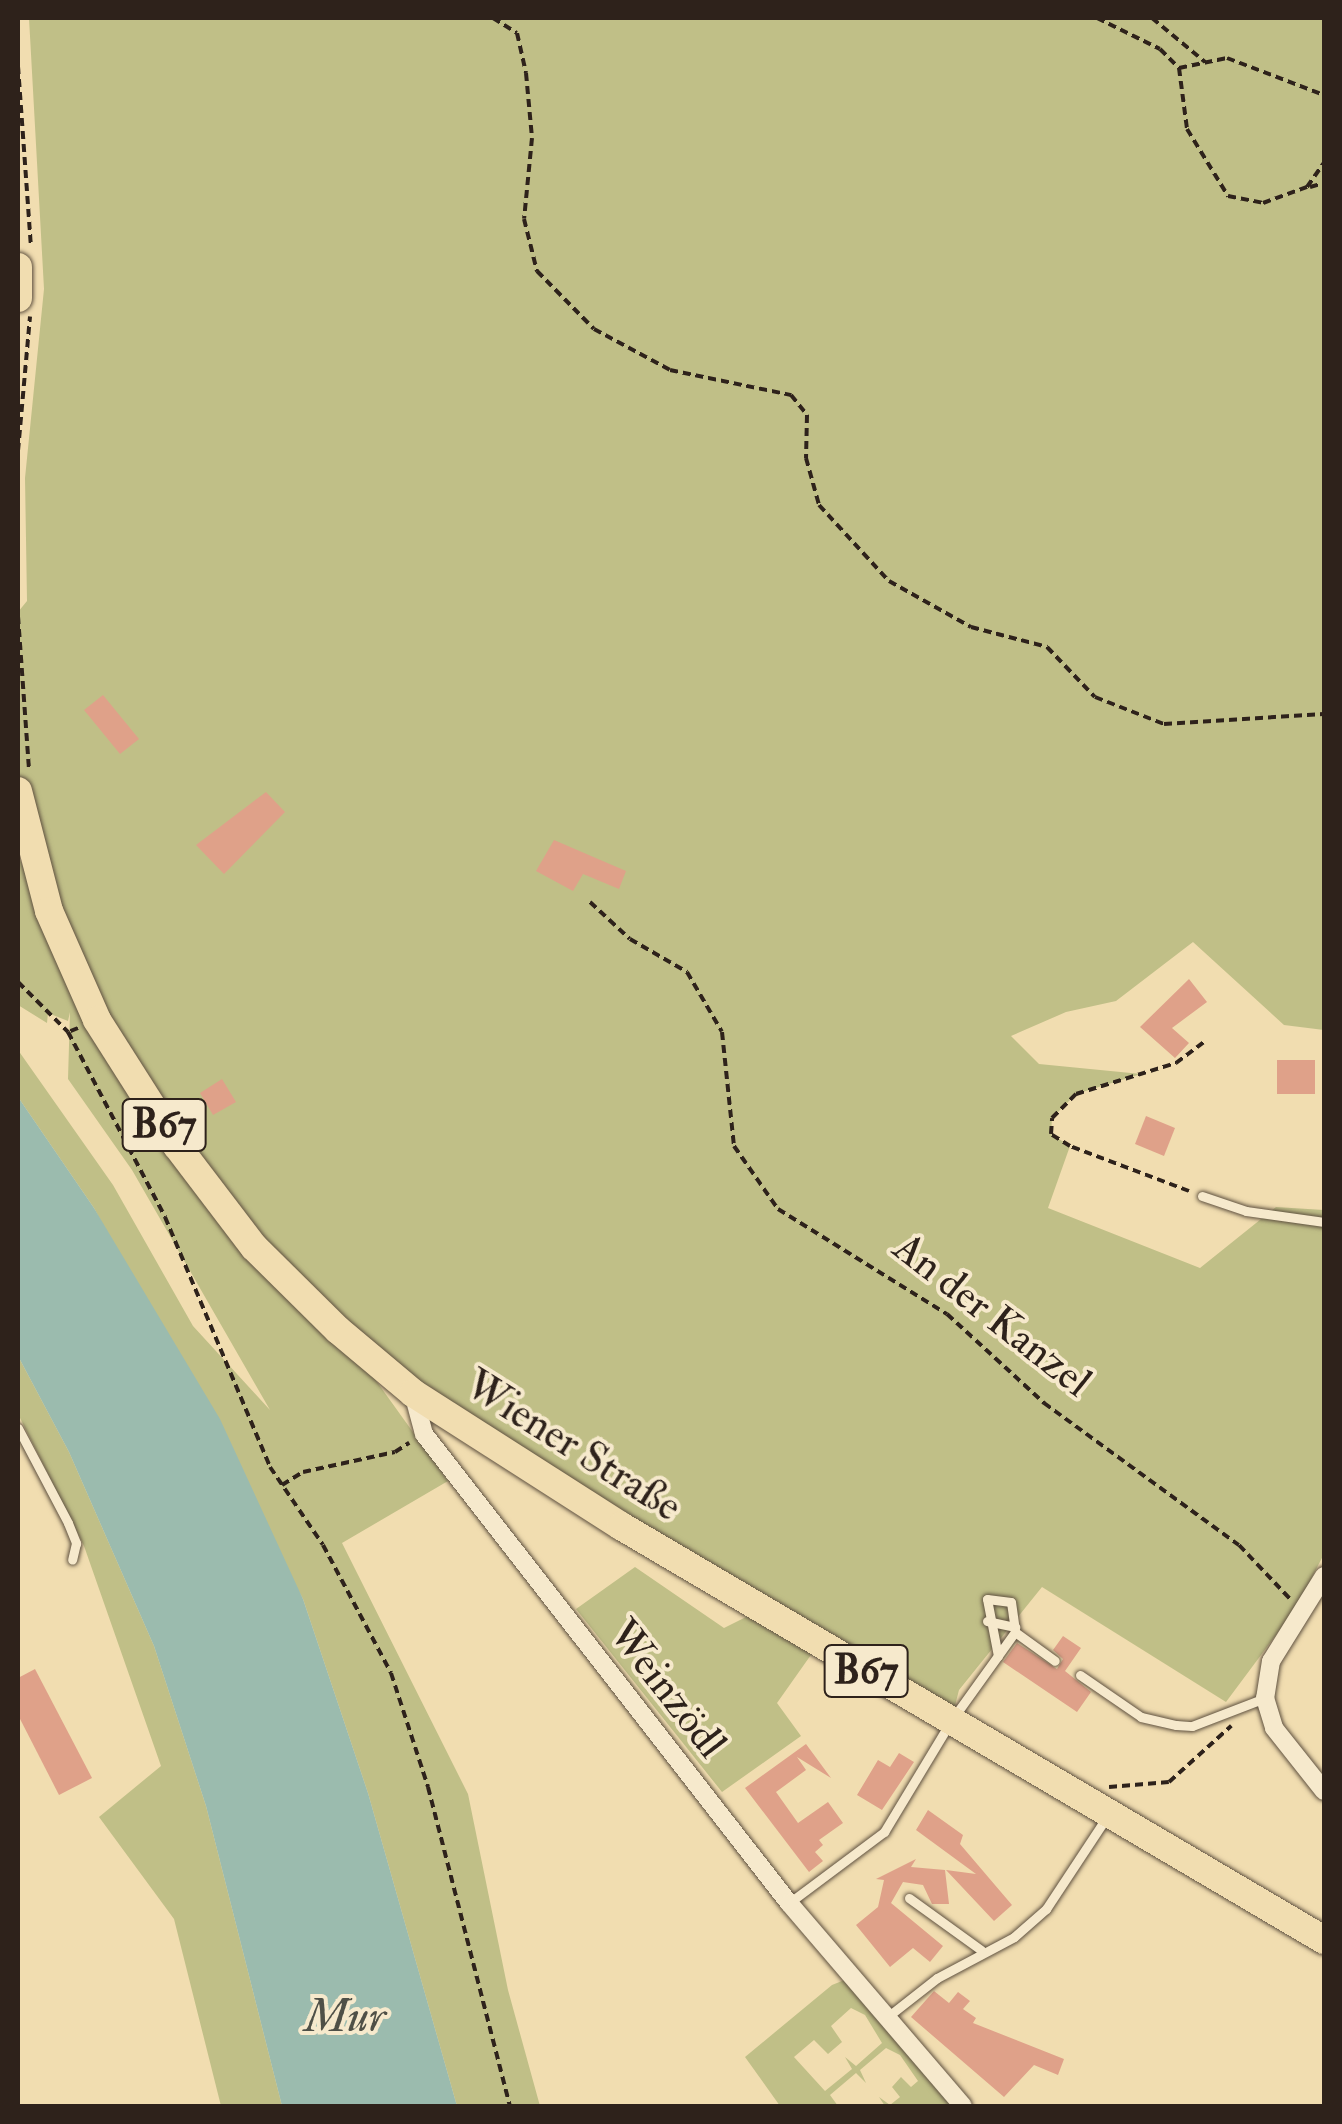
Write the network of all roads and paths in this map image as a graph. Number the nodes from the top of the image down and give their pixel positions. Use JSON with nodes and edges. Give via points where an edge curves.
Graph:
{"nodes":[{"id":1,"x":493,"y":18,"type":"edge"},
{"id":2,"x":1096,"y":18,"type":"edge"},
{"id":3,"x":1152,"y":18,"type":"edge"},
{"id":4,"x":1205,"y":62,"type":"junction"},
{"id":5,"x":1178,"y":68,"type":"junction"},
{"id":6,"x":1324,"y":95,"type":"edge"},
{"id":7,"x":1324,"y":164,"type":"edge"},
{"id":8,"x":1324,"y":183,"type":"edge"},
{"id":9,"x":1307,"y":187,"type":"junction"},
{"id":10,"x":18,"y":266,"type":"edge"},
{"id":11,"x":18,"y":298,"type":"edge"},
{"id":12,"x":18,"y":616,"type":"edge"},
{"id":13,"x":1324,"y":714,"type":"edge"},
{"id":14,"x":25,"y":789,"type":"edge"},
{"id":15,"x":590,"y":902,"type":"dead end"},
{"id":16,"x":18,"y":982,"type":"edge"},
{"id":17,"x":98,"y":1020,"type":"junction"},
{"id":18,"x":68,"y":1032,"type":"junction"},
{"id":19,"x":1205,"y":1041,"type":"dead end"},
{"id":20,"x":1202,"y":1196,"type":"joint"},
{"id":21,"x":1324,"y":1222,"type":"edge"},
{"id":22,"x":413,"y":1392,"type":"junction"},
{"id":23,"x":18,"y":1428,"type":"edge"},
{"id":24,"x":424,"y":1434,"type":"junction"},
{"id":25,"x":282,"y":1485,"type":"junction"},
{"id":26,"x":72,"y":1560,"type":"dead end"},
{"id":27,"x":1324,"y":1576,"type":"edge"},
{"id":28,"x":1302,"y":1610,"type":"junction"},
{"id":29,"x":987,"y":1621,"type":"junction"},
{"id":30,"x":1015,"y":1630,"type":"junction"},
{"id":31,"x":998,"y":1656,"type":"junction"},
{"id":32,"x":1055,"y":1661,"type":"dead end"},
{"id":33,"x":1080,"y":1675,"type":"dead end"},
{"id":34,"x":1266,"y":1698,"type":"junction"},
{"id":35,"x":951,"y":1720,"type":"junction"},
{"id":36,"x":1233,"y":1724,"type":"dead end"},
{"id":37,"x":1324,"y":1791,"type":"edge"},
{"id":38,"x":1113,"y":1802,"type":"junction"},
{"id":39,"x":909,"y":1898,"type":"dead end"},
{"id":40,"x":790,"y":1903,"type":"junction"},
{"id":41,"x":1324,"y":1940,"type":"edge"},
{"id":42,"x":981,"y":1950,"type":"junction"},
{"id":43,"x":886,"y":2018,"type":"junction"},
{"id":44,"x":510,"y":2106,"type":"edge"},
{"id":45,"x":963,"y":2106,"type":"edge"}],
"edges":[{"from":1,"to":13,"type":"path","via":[[518,33],[526,73],[532,138],[524,219],[537,271],[594,328],[670,370],[791,395],[807,415],[806,458],[819,505],[889,580],[971,627],[1047,647],[1095,697],[1164,724]]},
{"from":2,"to":5,"type":"path","via":[[1160,48]]},
{"from":3,"to":4,"type":"path"},
{"from":4,"to":5,"type":"path"},
{"from":4,"to":6,"type":"path","via":[[1227,58]]},
{"from":5,"to":9,"type":"path","via":[[1186,129],[1228,196],[1243,204],[1263,202]]},
{"from":7,"to":9,"type":"path"},
{"from":8,"to":9,"type":"path"},
{"from":10,"to":11,"type":"main road"},
{"from":12,"to":14,"type":"path"},
{"from":14,"to":17,"type":"main road","name":"Wiener Straße","number":"B67","via":[[49,911]]},
{"from":15,"to":28,"type":"path","name":"An der Kanzel","via":[[630,939],[687,972],[722,1032],[734,1146],[778,1209],[947,1314],[1044,1403],[1239,1545]]},
{"from":16,"to":18,"type":"path"},
{"from":17,"to":18,"type":"path"},
{"from":17,"to":22,"type":"main road","name":"Wiener Straße","number":"B67","via":[[177,1146],[254,1247]]},
{"from":18,"to":25,"type":"path","via":[[165,1217]]},
{"from":19,"to":20,"type":"path","via":[[1176,1063],[1076,1094],[1052,1118],[1051,1134]]},
{"from":20,"to":21,"type":"lane","via":[[1264,1216]]},
{"from":22,"to":24,"type":"street","name":"Weinzödl"},
{"from":22,"to":35,"type":"main road","name":"Wiener Straße","number":"B67","via":[[621,1526]]},
{"from":23,"to":26,"type":"lane","via":[[68,1522],[76,1543]]},
{"from":24,"to":25,"type":"path","via":[[395,1452],[303,1472]]},
{"from":24,"to":40,"type":"street","name":"Weinzödl"},
{"from":25,"to":44,"type":"path","via":[[391,1673],[428,1788]]},
{"from":27,"to":28,"type":"street"},
{"from":28,"to":34,"type":"street","via":[[1270,1661]]},
{"from":29,"to":30,"type":"lane"},
{"from":29,"to":30,"type":"lane","via":[[987,1599],[1003,1598],[1015,1610]]},
{"from":29,"to":31,"type":"lane"},
{"from":30,"to":31,"type":"lane"},
{"from":30,"to":32,"type":"lane"},
{"from":31,"to":35,"type":"lane"},
{"from":33,"to":34,"type":"lane","via":[[1141,1717],[1176,1725],[1209,1721]]},
{"from":34,"to":37,"type":"street","via":[[1274,1728]]},
{"from":35,"to":38,"type":"main road","name":"Wiener Straße","number":"B67"},
{"from":35,"to":40,"type":"lane","via":[[884,1832]]},
{"from":36,"to":38,"type":"path","via":[[1169,1782],[1112,1783]]},
{"from":38,"to":41,"type":"main road","name":"Wiener Straße","number":"B67"},
{"from":38,"to":42,"type":"lane","via":[[1046,1909],[1014,1937]]},
{"from":39,"to":42,"type":"lane"},
{"from":40,"to":43,"type":"street","name":"Weinzödl"},
{"from":42,"to":43,"type":"lane"},
{"from":43,"to":45,"type":"street","name":"Weinzödl"}]}
